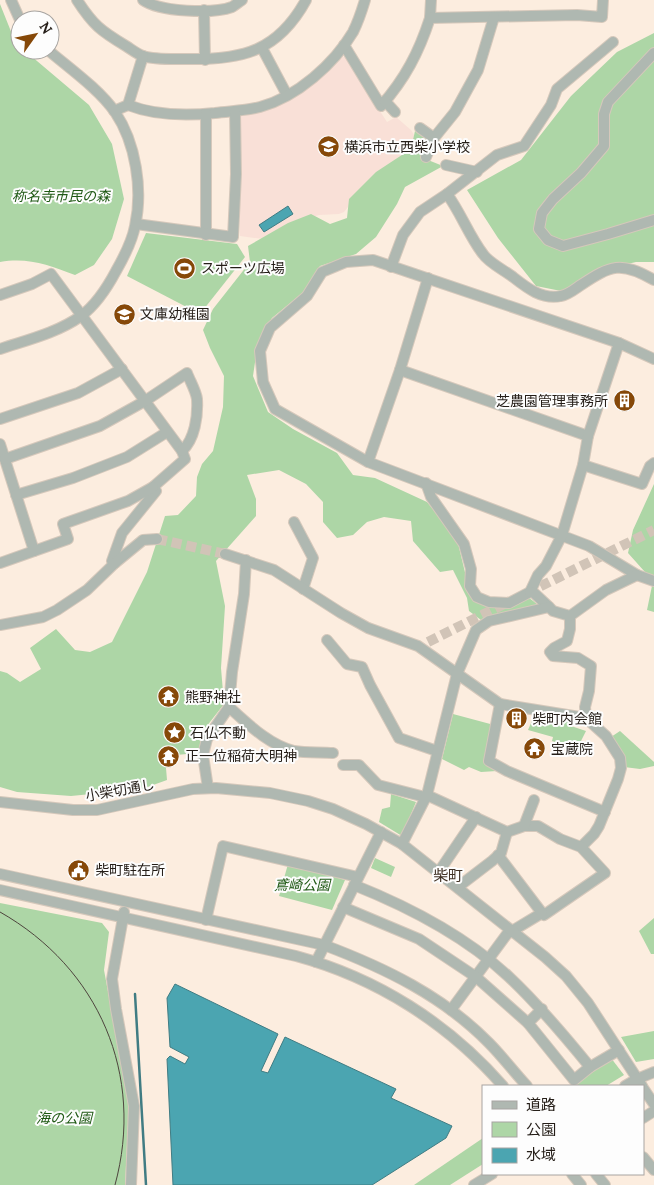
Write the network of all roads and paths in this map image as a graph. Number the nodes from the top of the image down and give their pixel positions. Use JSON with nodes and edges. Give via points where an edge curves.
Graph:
{"nodes":[{"id":1,"x":77,"y":0,"type":"edge"},
{"id":2,"x":144,"y":0,"type":"edge"},
{"id":3,"x":242,"y":0,"type":"edge"},
{"id":4,"x":306,"y":0,"type":"edge"},
{"id":5,"x":365,"y":0,"type":"edge"},
{"id":6,"x":431,"y":0,"type":"edge"},
{"id":7,"x":603,"y":0,"type":"edge"},
{"id":8,"x":204,"y":10,"type":"junction"},
{"id":9,"x":494,"y":17,"type":"junction"},
{"id":10,"x":430,"y":18,"type":"junction"},
{"id":11,"x":613,"y":42,"type":"dead end"},
{"id":12,"x":344,"y":44,"type":"junction"},
{"id":13,"x":262,"y":48,"type":"junction"},
{"id":14,"x":654,"y":53,"type":"edge"},
{"id":15,"x":143,"y":56,"type":"junction"},
{"id":16,"x":59,"y":60,"type":"edge"},
{"id":17,"x":205,"y":60,"type":"junction"},
{"id":18,"x":287,"y":95,"type":"junction"},
{"id":19,"x":385,"y":101,"type":"junction"},
{"id":20,"x":128,"y":105,"type":"junction"},
{"id":21,"x":114,"y":111,"type":"junction"},
{"id":22,"x":234,"y":112,"type":"junction"},
{"id":23,"x":395,"y":112,"type":"dead end"},
{"id":24,"x":206,"y":114,"type":"junction"},
{"id":25,"x":420,"y":128,"type":"dead end"},
{"id":26,"x":434,"y":138,"type":"junction"},
{"id":27,"x":426,"y":157,"type":"dead end"},
{"id":28,"x":446,"y":165,"type":"dead end"},
{"id":29,"x":477,"y":172,"type":"junction"},
{"id":30,"x":447,"y":194,"type":"junction"},
{"id":31,"x":654,"y":220,"type":"edge"},
{"id":32,"x":136,"y":224,"type":"junction"},
{"id":33,"x":206,"y":235,"type":"junction"},
{"id":34,"x":391,"y":267,"type":"junction"},
{"id":35,"x":428,"y":278,"type":"junction"},
{"id":36,"x":654,"y":280,"type":"edge"},
{"id":37,"x":0,"y":295,"type":"edge"},
{"id":38,"x":82,"y":315,"type":"junction"},
{"id":39,"x":618,"y":343,"type":"junction"},
{"id":40,"x":0,"y":349,"type":"edge"},
{"id":41,"x":654,"y":359,"type":"edge"},
{"id":42,"x":122,"y":369,"type":"junction"},
{"id":43,"x":400,"y":370,"type":"junction"},
{"id":44,"x":145,"y":401,"type":"junction"},
{"id":45,"x":0,"y":419,"type":"edge"},
{"id":46,"x":167,"y":432,"type":"junction"},
{"id":47,"x":588,"y":436,"type":"junction"},
{"id":48,"x":0,"y":444,"type":"edge"},
{"id":49,"x":182,"y":451,"type":"junction"},
{"id":50,"x":5,"y":459,"type":"junction"},
{"id":51,"x":368,"y":462,"type":"junction"},
{"id":52,"x":654,"y":463,"type":"edge"},
{"id":53,"x":582,"y":465,"type":"junction"},
{"id":54,"x":426,"y":483,"type":"junction"},
{"id":55,"x":153,"y":487,"type":"junction"},
{"id":56,"x":16,"y":495,"type":"junction"},
{"id":57,"x":294,"y":522,"type":"dead end"},
{"id":58,"x":562,"y":535,"type":"junction"},
{"id":59,"x":157,"y":539,"type":"tunnel mouth"},
{"id":60,"x":34,"y":551,"type":"junction"},
{"id":61,"x":226,"y":554,"type":"tunnel mouth"},
{"id":62,"x":246,"y":560,"type":"junction"},
{"id":63,"x":0,"y":563,"type":"edge"},
{"id":64,"x":115,"y":563,"type":"junction"},
{"id":65,"x":637,"y":576,"type":"junction"},
{"id":66,"x":654,"y":581,"type":"edge"},
{"id":67,"x":303,"y":589,"type":"junction"},
{"id":68,"x":530,"y":592,"type":"junction"},
{"id":69,"x":549,"y":606,"type":"junction"},
{"id":70,"x":570,"y":616,"type":"junction"},
{"id":71,"x":0,"y":626,"type":"edge"},
{"id":72,"x":327,"y":640,"type":"dead end"},
{"id":73,"x":457,"y":674,"type":"junction"},
{"id":74,"x":500,"y":704,"type":"junction"},
{"id":75,"x":230,"y":707,"type":"junction"},
{"id":76,"x":586,"y":718,"type":"junction"},
{"id":77,"x":437,"y":751,"type":"junction"},
{"id":78,"x":334,"y":753,"type":"dead end"},
{"id":79,"x":343,"y":765,"type":"dead end"},
{"id":80,"x":212,"y":788,"type":"junction"},
{"id":81,"x":425,"y":797,"type":"junction"},
{"id":82,"x":534,"y":800,"type":"dead end"},
{"id":83,"x":0,"y":802,"type":"edge"},
{"id":84,"x":605,"y":812,"type":"junction"},
{"id":85,"x":476,"y":817,"type":"junction"},
{"id":86,"x":524,"y":826,"type":"junction"},
{"id":87,"x":381,"y":832,"type":"junction"},
{"id":88,"x":507,"y":832,"type":"junction"},
{"id":89,"x":402,"y":844,"type":"junction"},
{"id":90,"x":581,"y":847,"type":"junction"},
{"id":91,"x":498,"y":856,"type":"junction"},
{"id":92,"x":438,"y":873,"type":"junction"},
{"id":93,"x":0,"y":874,"type":"edge"},
{"id":94,"x":356,"y":881,"type":"junction"},
{"id":95,"x":458,"y":887,"type":"junction"},
{"id":96,"x":0,"y":890,"type":"edge"},
{"id":97,"x":126,"y":902,"type":"junction"},
{"id":98,"x":343,"y":908,"type":"junction"},
{"id":99,"x":542,"y":913,"type":"junction"},
{"id":100,"x":122,"y":917,"type":"junction"},
{"id":101,"x":206,"y":920,"type":"junction"},
{"id":102,"x":511,"y":930,"type":"junction"},
{"id":103,"x":324,"y":945,"type":"junction"},
{"id":104,"x":489,"y":960,"type":"junction"},
{"id":105,"x":316,"y":962,"type":"junction"},
{"id":106,"x":476,"y":977,"type":"junction"},
{"id":107,"x":542,"y":1009,"type":"junction"},
{"id":108,"x":451,"y":1010,"type":"junction"},
{"id":109,"x":528,"y":1023,"type":"junction"},
{"id":110,"x":618,"y":1050,"type":"junction"},
{"id":111,"x":590,"y":1067,"type":"junction"},
{"id":112,"x":654,"y":1072,"type":"edge"},
{"id":113,"x":641,"y":1084,"type":"edge"},
{"id":114,"x":502,"y":1085,"type":"edge"},
{"id":115,"x":526,"y":1085,"type":"edge"},
{"id":116,"x":644,"y":1089,"type":"edge"},
{"id":117,"x":654,"y":1104,"type":"edge"},
{"id":118,"x":644,"y":1158,"type":"edge"},
{"id":119,"x":654,"y":1170,"type":"edge"},
{"id":120,"x":490,"y":1175,"type":"edge"},
{"id":121,"x":573,"y":1175,"type":"edge"},
{"id":122,"x":597,"y":1175,"type":"edge"},
{"id":123,"x":131,"y":1185,"type":"edge"},
{"id":124,"x":474,"y":1185,"type":"edge"},
{"id":125,"x":581,"y":1185,"type":"edge"},
{"id":126,"x":605,"y":1185,"type":"edge"}],
"edges":[{"from":1,"to":15,"type":"street","via":[[96,27]]},
{"from":2,"to":8,"type":"street","via":[[164,7]]},
{"from":3,"to":8,"type":"street","via":[[232,6]]},
{"from":4,"to":13,"type":"street","via":[[298,15]]},
{"from":5,"to":12,"type":"street","via":[[353,31]]},
{"from":6,"to":10,"type":"street"},
{"from":7,"to":9,"type":"street","via":[[602,17]]},
{"from":8,"to":17,"type":"street"},
{"from":9,"to":10,"type":"street"},
{"from":9,"to":26,"type":"street","via":[[478,70],[455,112]]},
{"from":10,"to":19,"type":"street","via":[[422,44],[409,69]]},
{"from":11,"to":29,"type":"street","via":[[557,89],[551,105],[524,146],[497,155]]},
{"from":12,"to":18,"type":"street","via":[[320,72]]},
{"from":12,"to":19,"type":"street","via":[[381,106]]},
{"from":13,"to":17,"type":"street","via":[[228,58]]},
{"from":13,"to":18,"type":"street"},
{"from":14,"to":31,"type":"street","via":[[608,102],[604,114],[604,146],[542,213],[539,229],[548,240],[563,246]]},
{"from":15,"to":17,"type":"street"},
{"from":15,"to":20,"type":"street"},
{"from":16,"to":21,"type":"street"},
{"from":18,"to":22,"type":"street","via":[[262,107]]},
{"from":19,"to":23,"type":"street"},
{"from":20,"to":21,"type":"street"},
{"from":20,"to":24,"type":"street","via":[[141,110],[184,115]]},
{"from":21,"to":32,"type":"street","via":[[123,125],[137,176]]},
{"from":22,"to":24,"type":"street"},
{"from":22,"to":33,"type":"street","via":[[233,238]]},
{"from":24,"to":33,"type":"street"},
{"from":25,"to":26,"type":"street"},
{"from":26,"to":27,"type":"street"},
{"from":28,"to":29,"type":"street"},
{"from":29,"to":30,"type":"street"},
{"from":30,"to":34,"type":"street","via":[[420,212],[403,235]]},
{"from":30,"to":36,"type":"street","via":[[483,255],[531,291],[560,297],[611,268],[636,270]]},
{"from":32,"to":33,"type":"street"},
{"from":32,"to":38,"type":"street","via":[[125,255],[110,282]]},
{"from":34,"to":35,"type":"street"},
{"from":34,"to":51,"type":"street","via":[[373,260],[346,262],[322,272],[307,296],[270,328],[260,351],[263,382],[275,409]]},
{"from":35,"to":39,"type":"street"},
{"from":35,"to":43,"type":"street"},
{"from":37,"to":38,"type":"street","via":[[51,274]]},
{"from":38,"to":40,"type":"street","via":[[46,334]]},
{"from":38,"to":42,"type":"street"},
{"from":39,"to":41,"type":"street"},
{"from":39,"to":47,"type":"street"},
{"from":42,"to":44,"type":"street"},
{"from":42,"to":45,"type":"street","via":[[78,393]]},
{"from":43,"to":47,"type":"street"},
{"from":43,"to":51,"type":"street"},
{"from":44,"to":46,"type":"street"},
{"from":44,"to":49,"type":"street","via":[[187,373],[197,397],[196,424],[187,447]]},
{"from":44,"to":50,"type":"street","via":[[100,426]]},
{"from":46,"to":49,"type":"street"},
{"from":46,"to":56,"type":"street","via":[[128,457]]},
{"from":47,"to":53,"type":"street"},
{"from":48,"to":50,"type":"street"},
{"from":49,"to":55,"type":"street","via":[[185,459]]},
{"from":50,"to":56,"type":"street"},
{"from":51,"to":54,"type":"street"},
{"from":52,"to":53,"type":"street","via":[[642,484]]},
{"from":53,"to":58,"type":"street"},
{"from":54,"to":58,"type":"street"},
{"from":54,"to":68,"type":"street","via":[[431,497],[464,544],[471,569],[470,586],[477,597],[489,602],[509,602]]},
{"from":55,"to":60,"type":"street","via":[[128,501],[63,524],[68,539]]},
{"from":55,"to":64,"type":"street","via":[[156,491],[122,533],[112,561]]},
{"from":56,"to":60,"type":"street"},
{"from":57,"to":67,"type":"street","via":[[313,558]]},
{"from":58,"to":65,"type":"street","via":[[589,546]]},
{"from":58,"to":68,"type":"street"},
{"from":59,"to":64,"type":"street","via":[[144,540]]},
{"from":60,"to":63,"type":"street"},
{"from":61,"to":62,"type":"street"},
{"from":62,"to":67,"type":"street","via":[[274,570]]},
{"from":62,"to":75,"type":"street"},
{"from":64,"to":71,"type":"street","via":[[58,610],[43,617]]},
{"from":65,"to":66,"type":"street"},
{"from":65,"to":70,"type":"street","via":[[606,590]]},
{"from":67,"to":73,"type":"street","via":[[368,628],[423,644]]},
{"from":68,"to":69,"type":"street"},
{"from":69,"to":70,"type":"street","via":[[553,611]]},
{"from":69,"to":73,"type":"street","via":[[489,621],[476,630]]},
{"from":70,"to":76,"type":"street","via":[[567,641],[550,652],[553,656],[578,658],[591,666]]},
{"from":72,"to":77,"type":"street","via":[[347,664],[362,667],[399,738]]},
{"from":73,"to":74,"type":"street"},
{"from":73,"to":77,"type":"street"},
{"from":74,"to":76,"type":"street"},
{"from":74,"to":84,"type":"street","via":[[490,760],[507,771]]},
{"from":75,"to":78,"type":"street","via":[[253,729],[280,745],[293,750]]},
{"from":75,"to":80,"type":"street","via":[[207,739],[203,755]]},
{"from":76,"to":84,"type":"street","via":[[606,736],[620,758],[621,768]]},
{"from":77,"to":81,"type":"street"},
{"from":79,"to":81,"type":"street","via":[[359,765],[378,785]]},
{"from":80,"to":83,"type":"street","name":"小柴切通し","via":[[193,789],[97,810]]},
{"from":80,"to":87,"type":"street","name":"小柴切通し","via":[[308,801]]},
{"from":81,"to":85,"type":"street"},
{"from":81,"to":89,"type":"street"},
{"from":82,"to":86,"type":"street"},
{"from":84,"to":90,"type":"street","via":[[594,834]]},
{"from":85,"to":88,"type":"street"},
{"from":85,"to":92,"type":"street"},
{"from":86,"to":88,"type":"street"},
{"from":86,"to":90,"type":"street","via":[[538,826]]},
{"from":87,"to":89,"type":"street","name":"小柴切通し"},
{"from":87,"to":94,"type":"street"},
{"from":88,"to":91,"type":"street"},
{"from":89,"to":92,"type":"street","name":"小柴切通し"},
{"from":90,"to":99,"type":"street","via":[[605,873],[557,908],[544,915]]},
{"from":91,"to":95,"type":"street"},
{"from":91,"to":99,"type":"street"},
{"from":92,"to":95,"type":"street","name":"小柴切通し"},
{"from":93,"to":97,"type":"street"},
{"from":94,"to":98,"type":"street"},
{"from":94,"to":101,"type":"street","via":[[223,846]]},
{"from":94,"to":104,"type":"street","via":[[438,925]]},
{"from":95,"to":102,"type":"street","name":"小柴切通し"},
{"from":96,"to":100,"type":"street"},
{"from":97,"to":100,"type":"street"},
{"from":97,"to":101,"type":"street"},
{"from":98,"to":103,"type":"street"},
{"from":98,"to":106,"type":"street","via":[[419,939]]},
{"from":99,"to":102,"type":"street"},
{"from":100,"to":105,"type":"street"},
{"from":100,"to":123,"type":"street","via":[[112,979],[134,1106]]},
{"from":101,"to":103,"type":"street"},
{"from":102,"to":104,"type":"street"},
{"from":102,"to":110,"type":"street","name":"小柴切通し","via":[[566,976]]},
{"from":103,"to":105,"type":"street"},
{"from":103,"to":108,"type":"street","via":[[392,974]]},
{"from":104,"to":106,"type":"street"},
{"from":104,"to":107,"type":"street"},
{"from":105,"to":114,"type":"street","via":[[379,988],[424,1014],[465,1047]]},
{"from":106,"to":108,"type":"street"},
{"from":106,"to":109,"type":"street"},
{"from":107,"to":109,"type":"street"},
{"from":107,"to":111,"type":"street"},
{"from":108,"to":115,"type":"street","via":[[489,1043]]},
{"from":109,"to":111,"type":"street","via":[[574,1080]]},
{"from":110,"to":111,"type":"street"},
{"from":110,"to":113,"type":"street","name":"小柴切通し"},
{"from":112,"to":113,"type":"street"},
{"from":116,"to":117,"type":"street","name":"小柴切通し"},
{"from":118,"to":119,"type":"street"},
{"from":120,"to":124,"type":"street"},
{"from":121,"to":125,"type":"street"},
{"from":122,"to":126,"type":"street"}]}
